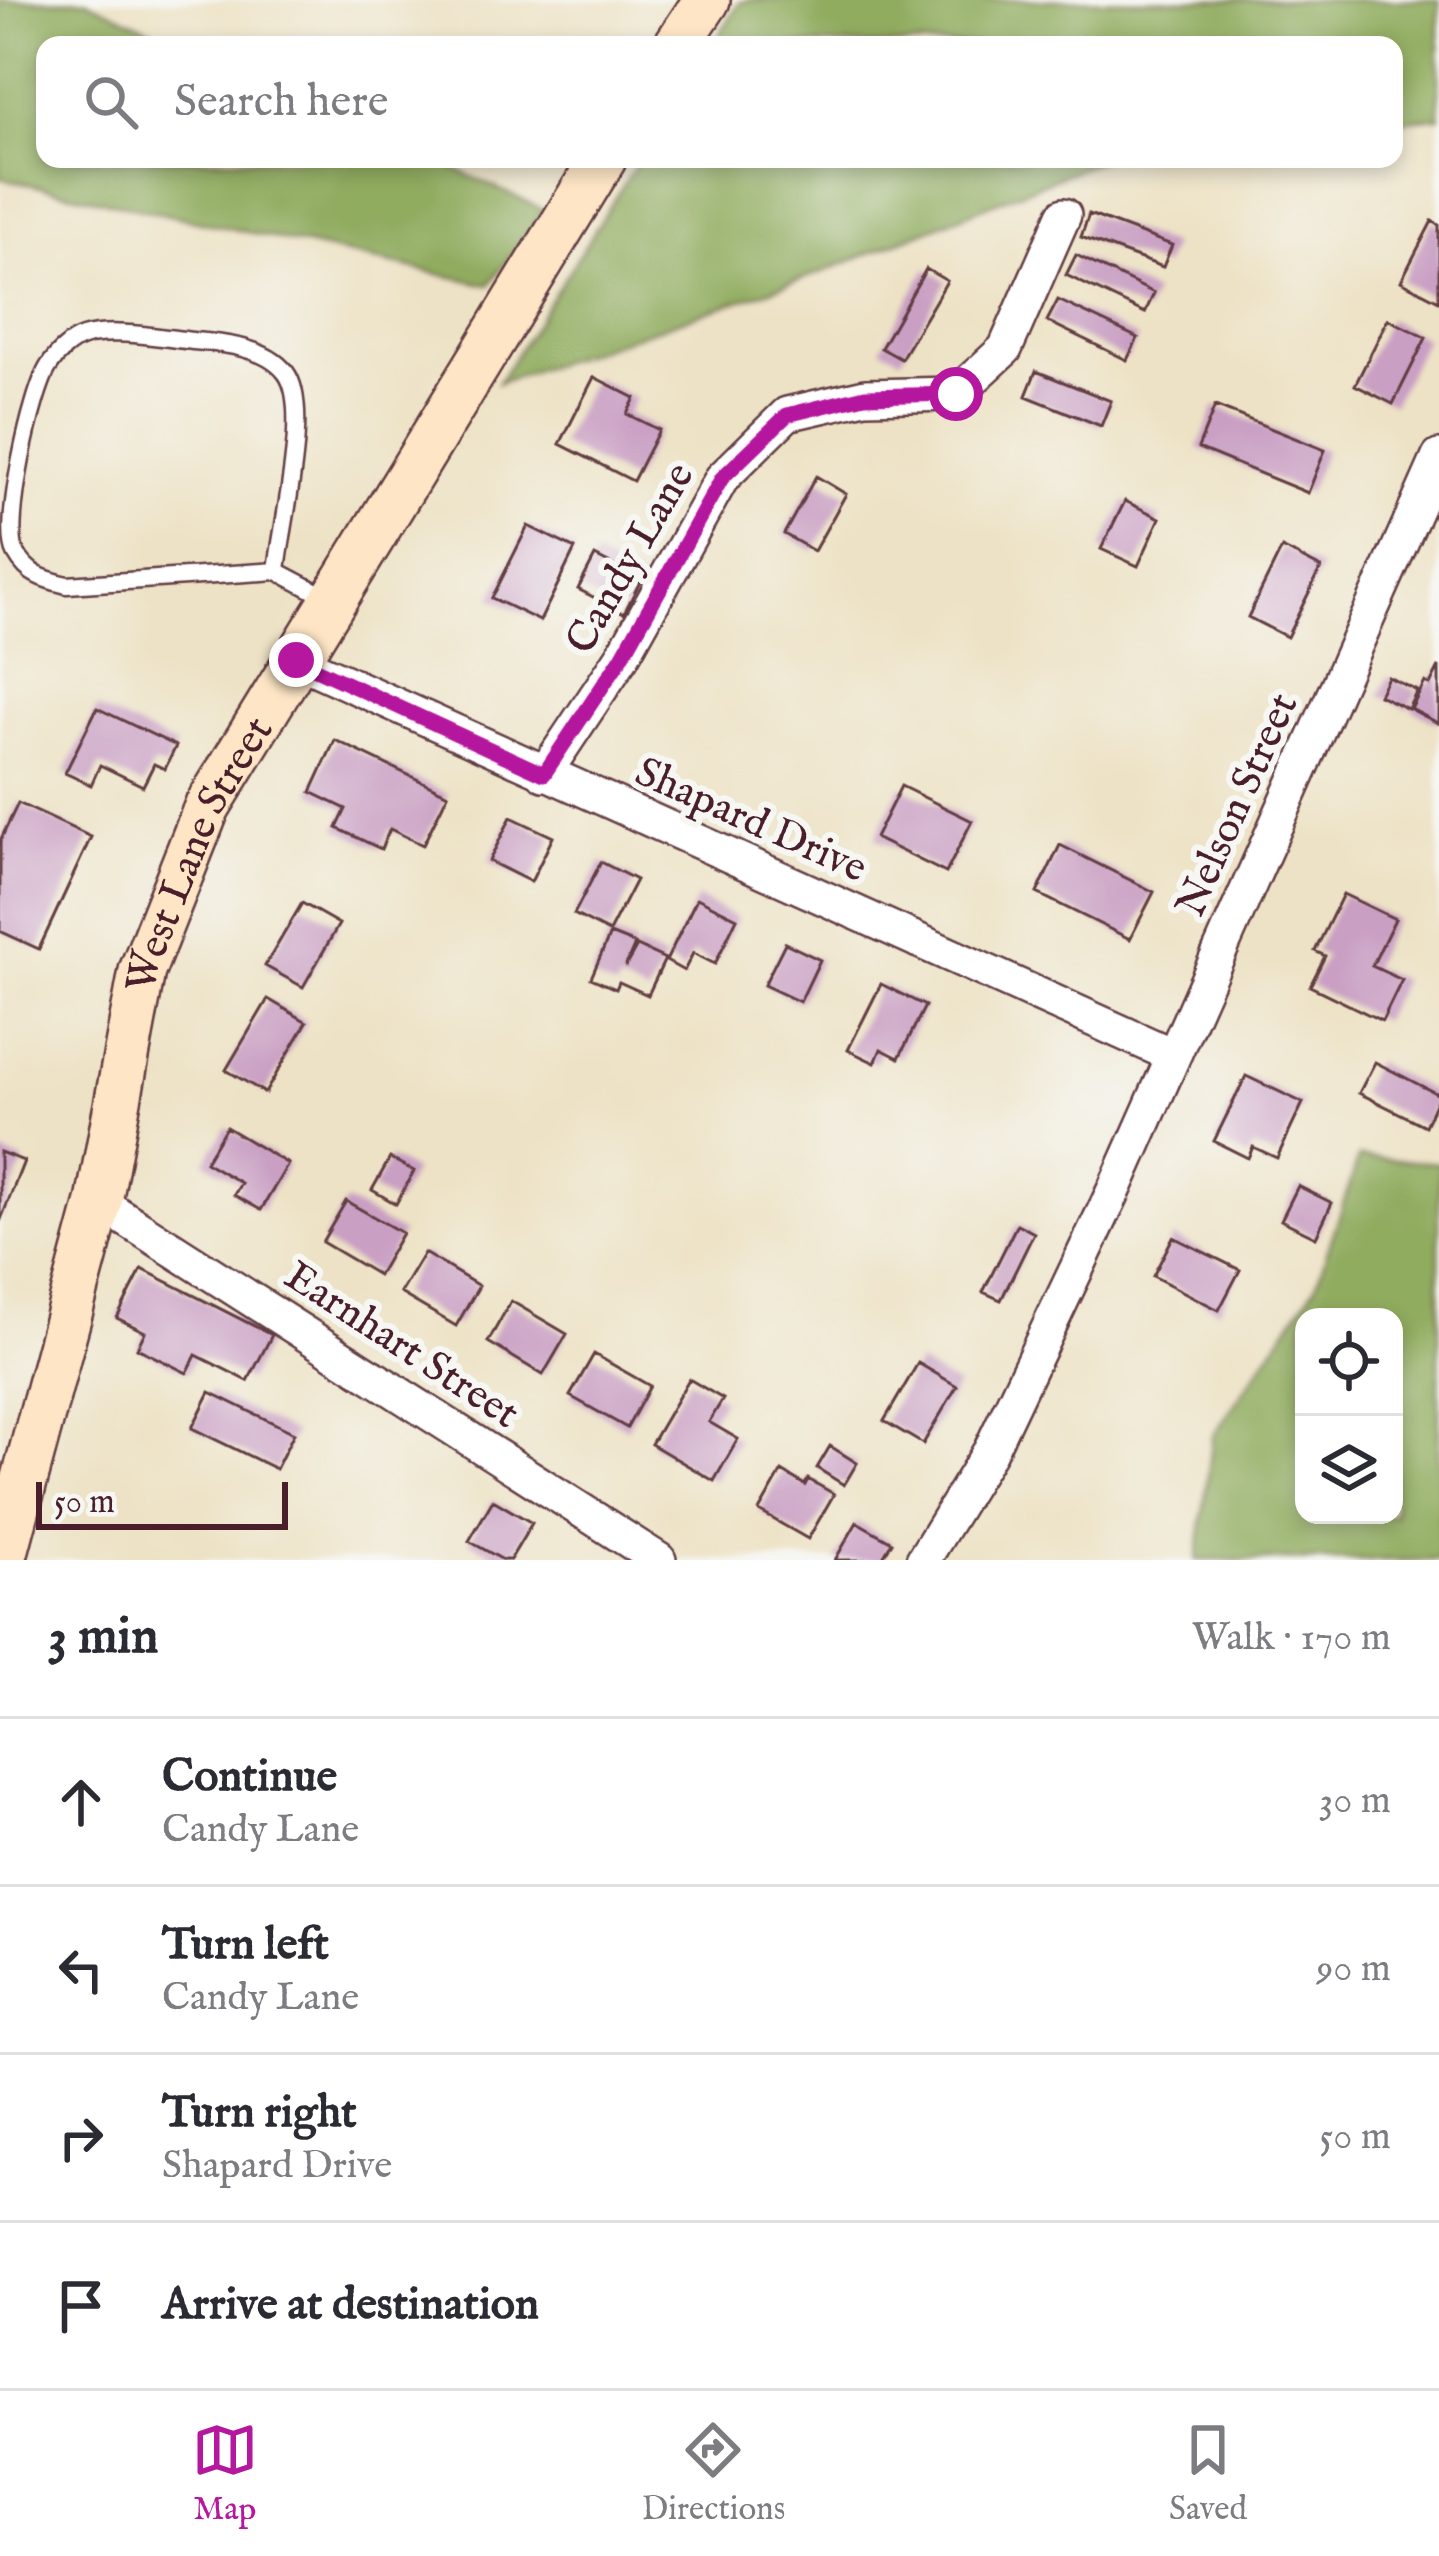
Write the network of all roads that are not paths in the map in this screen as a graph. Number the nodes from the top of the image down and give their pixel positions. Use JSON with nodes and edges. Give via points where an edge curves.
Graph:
{"nodes":[{"id":1,"x":707,"y":0,"type":"edge"},
{"id":2,"x":683,"y":36,"type":"edge"},
{"id":3,"x":597,"y":168,"type":"edge"},
{"id":4,"x":1064,"y":215,"type":"dead end"},
{"id":5,"x":1439,"y":457,"type":"edge"},
{"id":6,"x":277,"y":571,"type":"junction"},
{"id":7,"x":331,"y":600,"type":"junction"},
{"id":8,"x":296,"y":660,"type":"junction"},
{"id":9,"x":544,"y":774,"type":"junction"},
{"id":10,"x":1172,"y":1055,"type":"junction"},
{"id":11,"x":99,"y":1202,"type":"junction"},
{"id":12,"x":8,"y":1498,"type":"edge"},
{"id":13,"x":3,"y":1560,"type":"edge"},
{"id":14,"x":659,"y":1560,"type":"edge"},
{"id":15,"x":923,"y":1560,"type":"edge"}],
"edges":[{"from":1,"to":2,"type":"street"},
{"from":3,"to":7,"type":"street","name":"West Lane Street"},
{"from":4,"to":9,"type":"street","name":"Candy Lane","via":[[1005,349],[956,394],[865,396],[787,415],[722,478],[622,657]]},
{"from":5,"to":10,"type":"street","name":"Nelson Street"},
{"from":6,"to":6,"type":"lane","via":[[67,584],[35,578],[13,549],[12,518],[37,392],[63,350],[84,337],[135,335],[228,344],[286,374],[297,438]]},
{"from":6,"to":7,"type":"lane"},
{"from":7,"to":8,"type":"street","name":"West Lane Street"},
{"from":8,"to":9,"type":"street","name":"Shapard Drive"},
{"from":8,"to":11,"type":"street","name":"West Lane Street","via":[[207,807],[142,971]]},
{"from":9,"to":10,"type":"street","name":"Shapard Drive"},
{"from":10,"to":15,"type":"street","name":"Nelson Street","via":[[990,1451]]},
{"from":11,"to":12,"type":"street","name":"West Lane Street"},
{"from":11,"to":14,"type":"street","name":"Earnhart Street"},
{"from":12,"to":13,"type":"street","name":"West Lane Street"}]}
